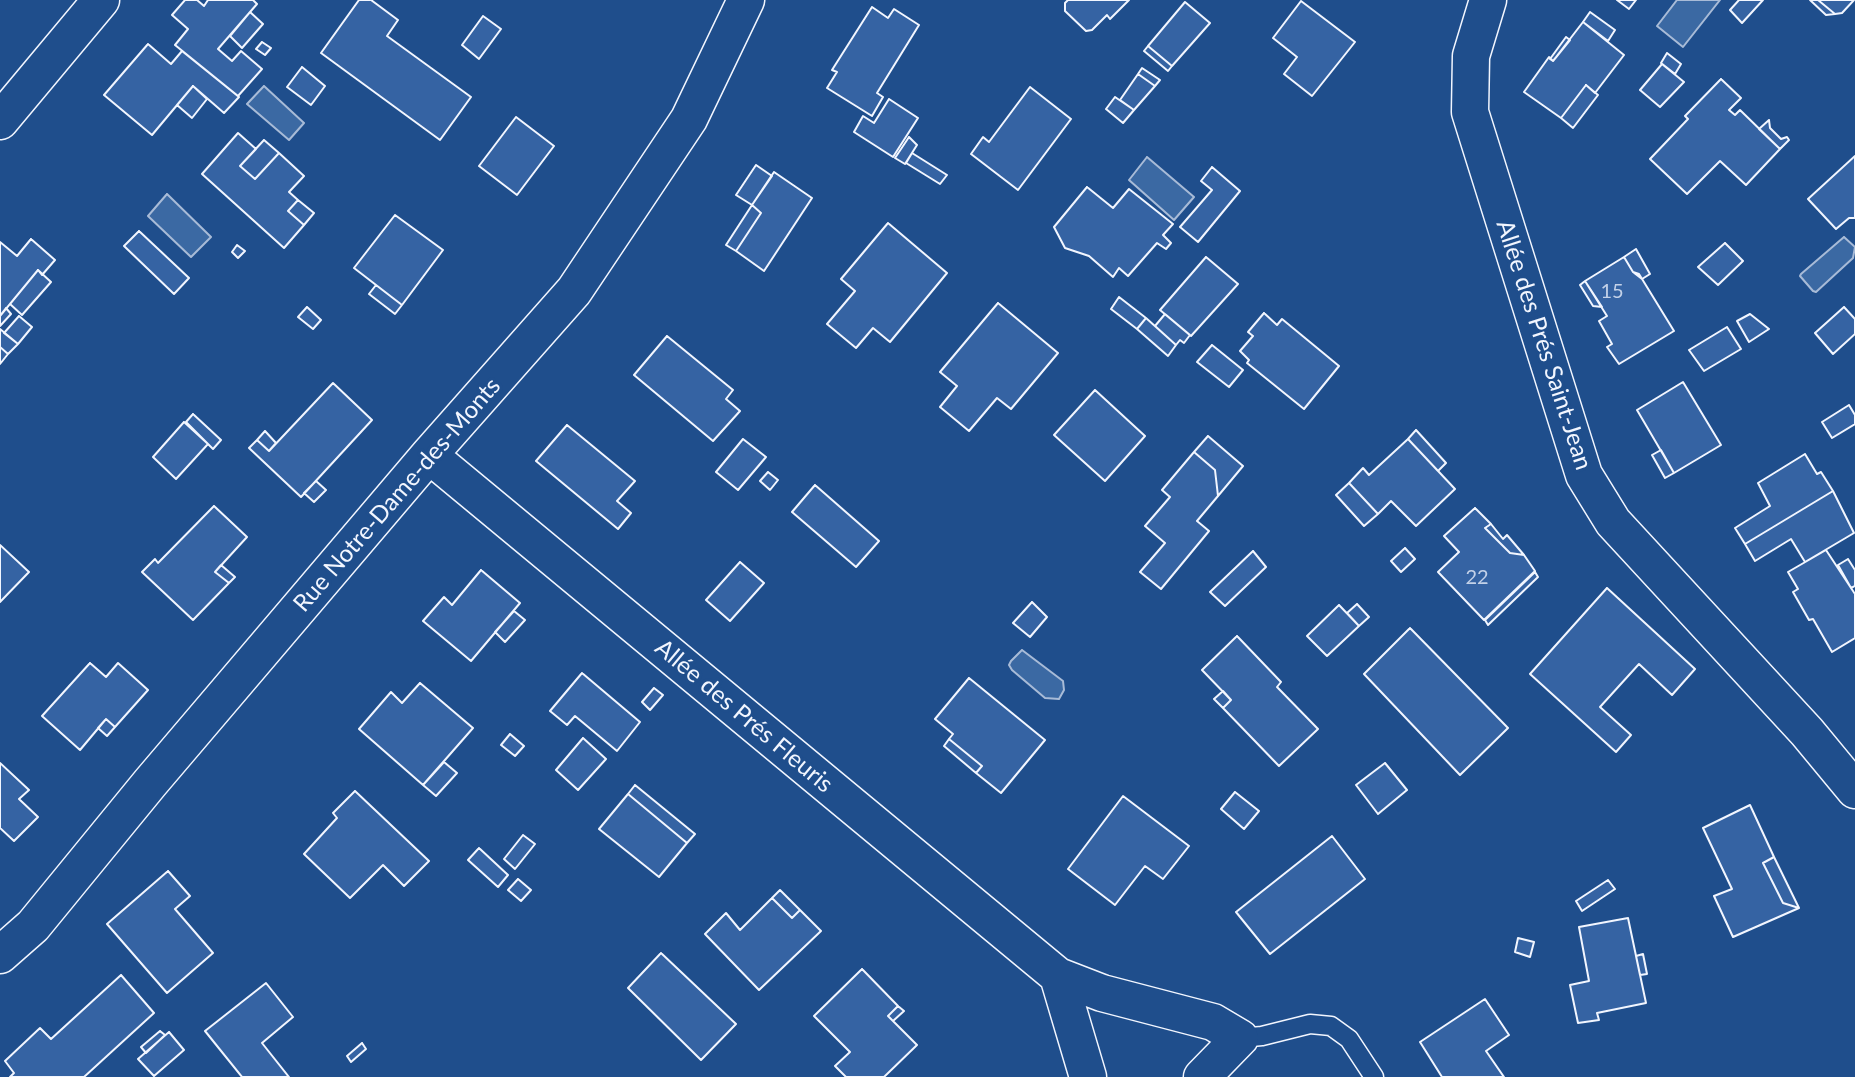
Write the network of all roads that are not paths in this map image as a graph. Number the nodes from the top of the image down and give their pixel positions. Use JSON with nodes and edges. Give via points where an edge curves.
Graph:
{"nodes":[{"id":1,"x":101,"y":0,"type":"edge"},
{"id":2,"x":746,"y":0,"type":"edge"},
{"id":3,"x":1488,"y":0,"type":"edge"},
{"id":4,"x":0,"y":121,"type":"edge"},
{"id":5,"x":429,"y":455,"type":"junction"},
{"id":6,"x":1855,"y":790,"type":"edge"},
{"id":7,"x":0,"y":955,"type":"edge"},
{"id":8,"x":1058,"y":976,"type":"junction"},
{"id":9,"x":1240,"y":1038,"type":"junction"},
{"id":10,"x":1088,"y":1077,"type":"edge"},
{"id":11,"x":1202,"y":1077,"type":"edge"},
{"id":12,"x":1374,"y":1077,"type":"edge"}],
"edges":[{"from":1,"to":4,"type":"street"},
{"from":2,"to":5,"type":"street","name":"Rue Notre-Dame-des-Monts","via":[[689,119],[582,279]]},
{"from":3,"to":6,"type":"street","name":"Allée des Prés Saint-Jean","via":[[1471,56],[1470,112],[1584,475],[1613,522]]},
{"from":5,"to":7,"type":"street","name":"Rue Notre-Dame-des-Monts","via":[[33,926]]},
{"from":5,"to":8,"type":"street","name":"Allée des Prés Fleuris"},
{"from":8,"to":9,"type":"street","name":"Allée des Prés Fleuris","via":[[1213,1022]]},
{"from":8,"to":10,"type":"street"},
{"from":9,"to":11,"type":"street"},
{"from":9,"to":12,"type":"lane","via":[[1310,1024],[1331,1026],[1349,1039]]}]}
